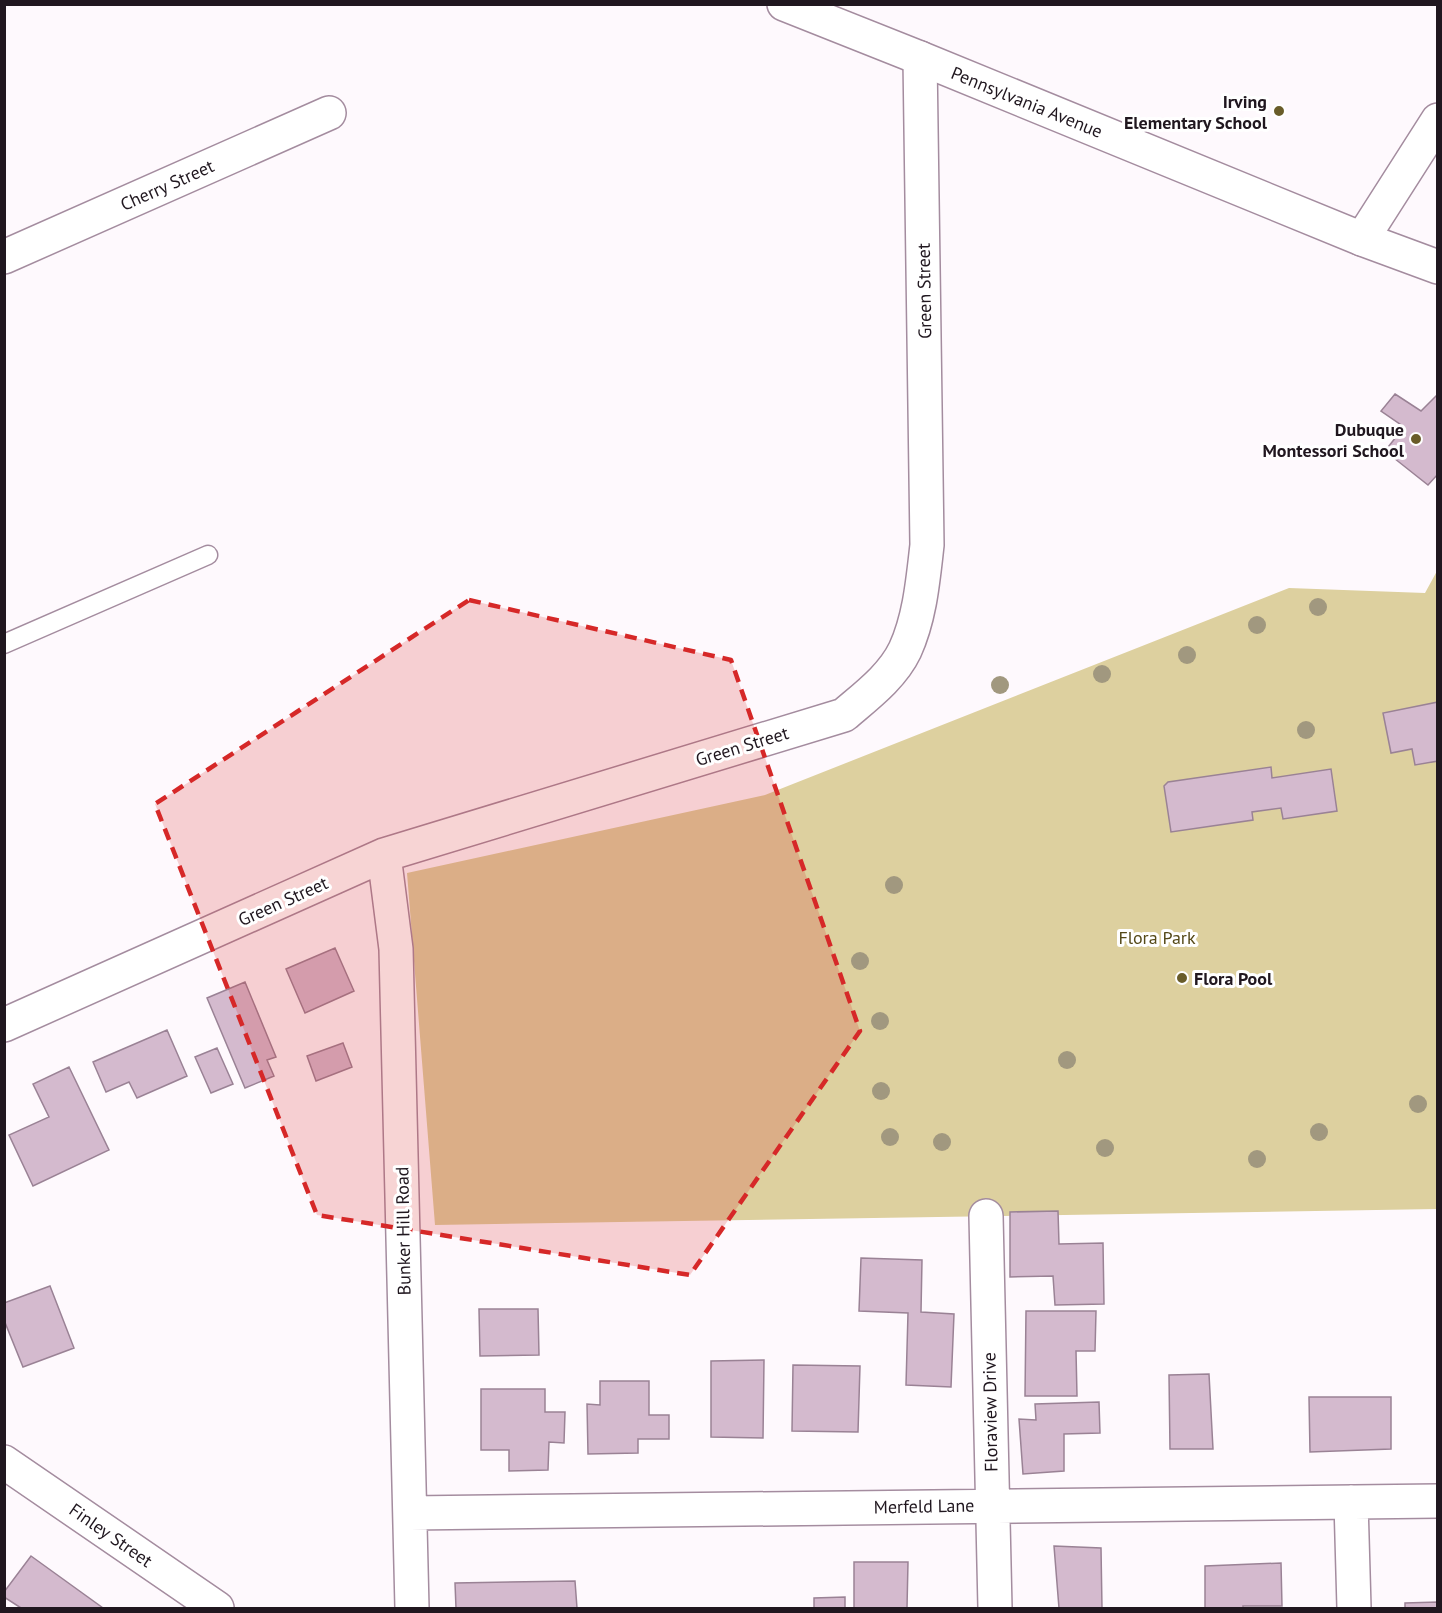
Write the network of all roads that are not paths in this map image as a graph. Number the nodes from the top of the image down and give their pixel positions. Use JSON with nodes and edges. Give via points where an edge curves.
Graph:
{"nodes":[{"id":1,"x":784,"y":4,"type":"edge"},
{"id":2,"x":920,"y":58,"type":"junction"},
{"id":3,"x":328,"y":113,"type":"dead end"},
{"id":4,"x":1437,"y":120,"type":"edge"},
{"id":5,"x":1362,"y":239,"type":"junction"},
{"id":6,"x":4,"y":257,"type":"edge"},
{"id":7,"x":1437,"y":267,"type":"edge"},
{"id":8,"x":208,"y":555,"type":"dead end"},
{"id":9,"x":4,"y":644,"type":"edge"},
{"id":10,"x":384,"y":855,"type":"junction"},
{"id":11,"x":4,"y":1025,"type":"edge"},
{"id":12,"x":986,"y":1216,"type":"dead end"},
{"id":13,"x":4,"y":1462,"type":"edge"},
{"id":14,"x":1437,"y":1500,"type":"edge"},
{"id":15,"x":1351,"y":1502,"type":"junction"},
{"id":16,"x":992,"y":1506,"type":"junction"},
{"id":17,"x":410,"y":1514,"type":"junction"},
{"id":18,"x":217,"y":1608,"type":"edge"},
{"id":19,"x":412,"y":1608,"type":"edge"},
{"id":20,"x":995,"y":1608,"type":"edge"},
{"id":21,"x":1354,"y":1608,"type":"edge"}],
"edges":[{"from":1,"to":2,"type":"street","name":"Pennsylvania Avenue"},
{"from":2,"to":5,"type":"street","name":"Pennsylvania Avenue"},
{"from":2,"to":10,"type":"street","name":"Green Street","via":[[927,545],[919,606],[904,651],[880,683],[844,716]]},
{"from":3,"to":6,"type":"street","name":"Cherry Street"},
{"from":4,"to":5,"type":"street"},
{"from":5,"to":7,"type":"street","name":"Pennsylvania Avenue"},
{"from":8,"to":9,"type":"lane"},
{"from":10,"to":11,"type":"street","name":"Green Street"},
{"from":10,"to":17,"type":"street","name":"Bunker Hill Road","via":[[396,949]]},
{"from":12,"to":16,"type":"street","name":"Floraview Drive"},
{"from":13,"to":18,"type":"street","name":"Finley Street"},
{"from":14,"to":15,"type":"street","name":"Merfeld Lane"},
{"from":15,"to":16,"type":"street","name":"Merfeld Lane"},
{"from":15,"to":21,"type":"street"},
{"from":16,"to":17,"type":"street","name":"Merfeld Lane"},
{"from":16,"to":20,"type":"street","name":"Floraview Drive"},
{"from":17,"to":19,"type":"street","name":"Bunker Hill Road"}]}
